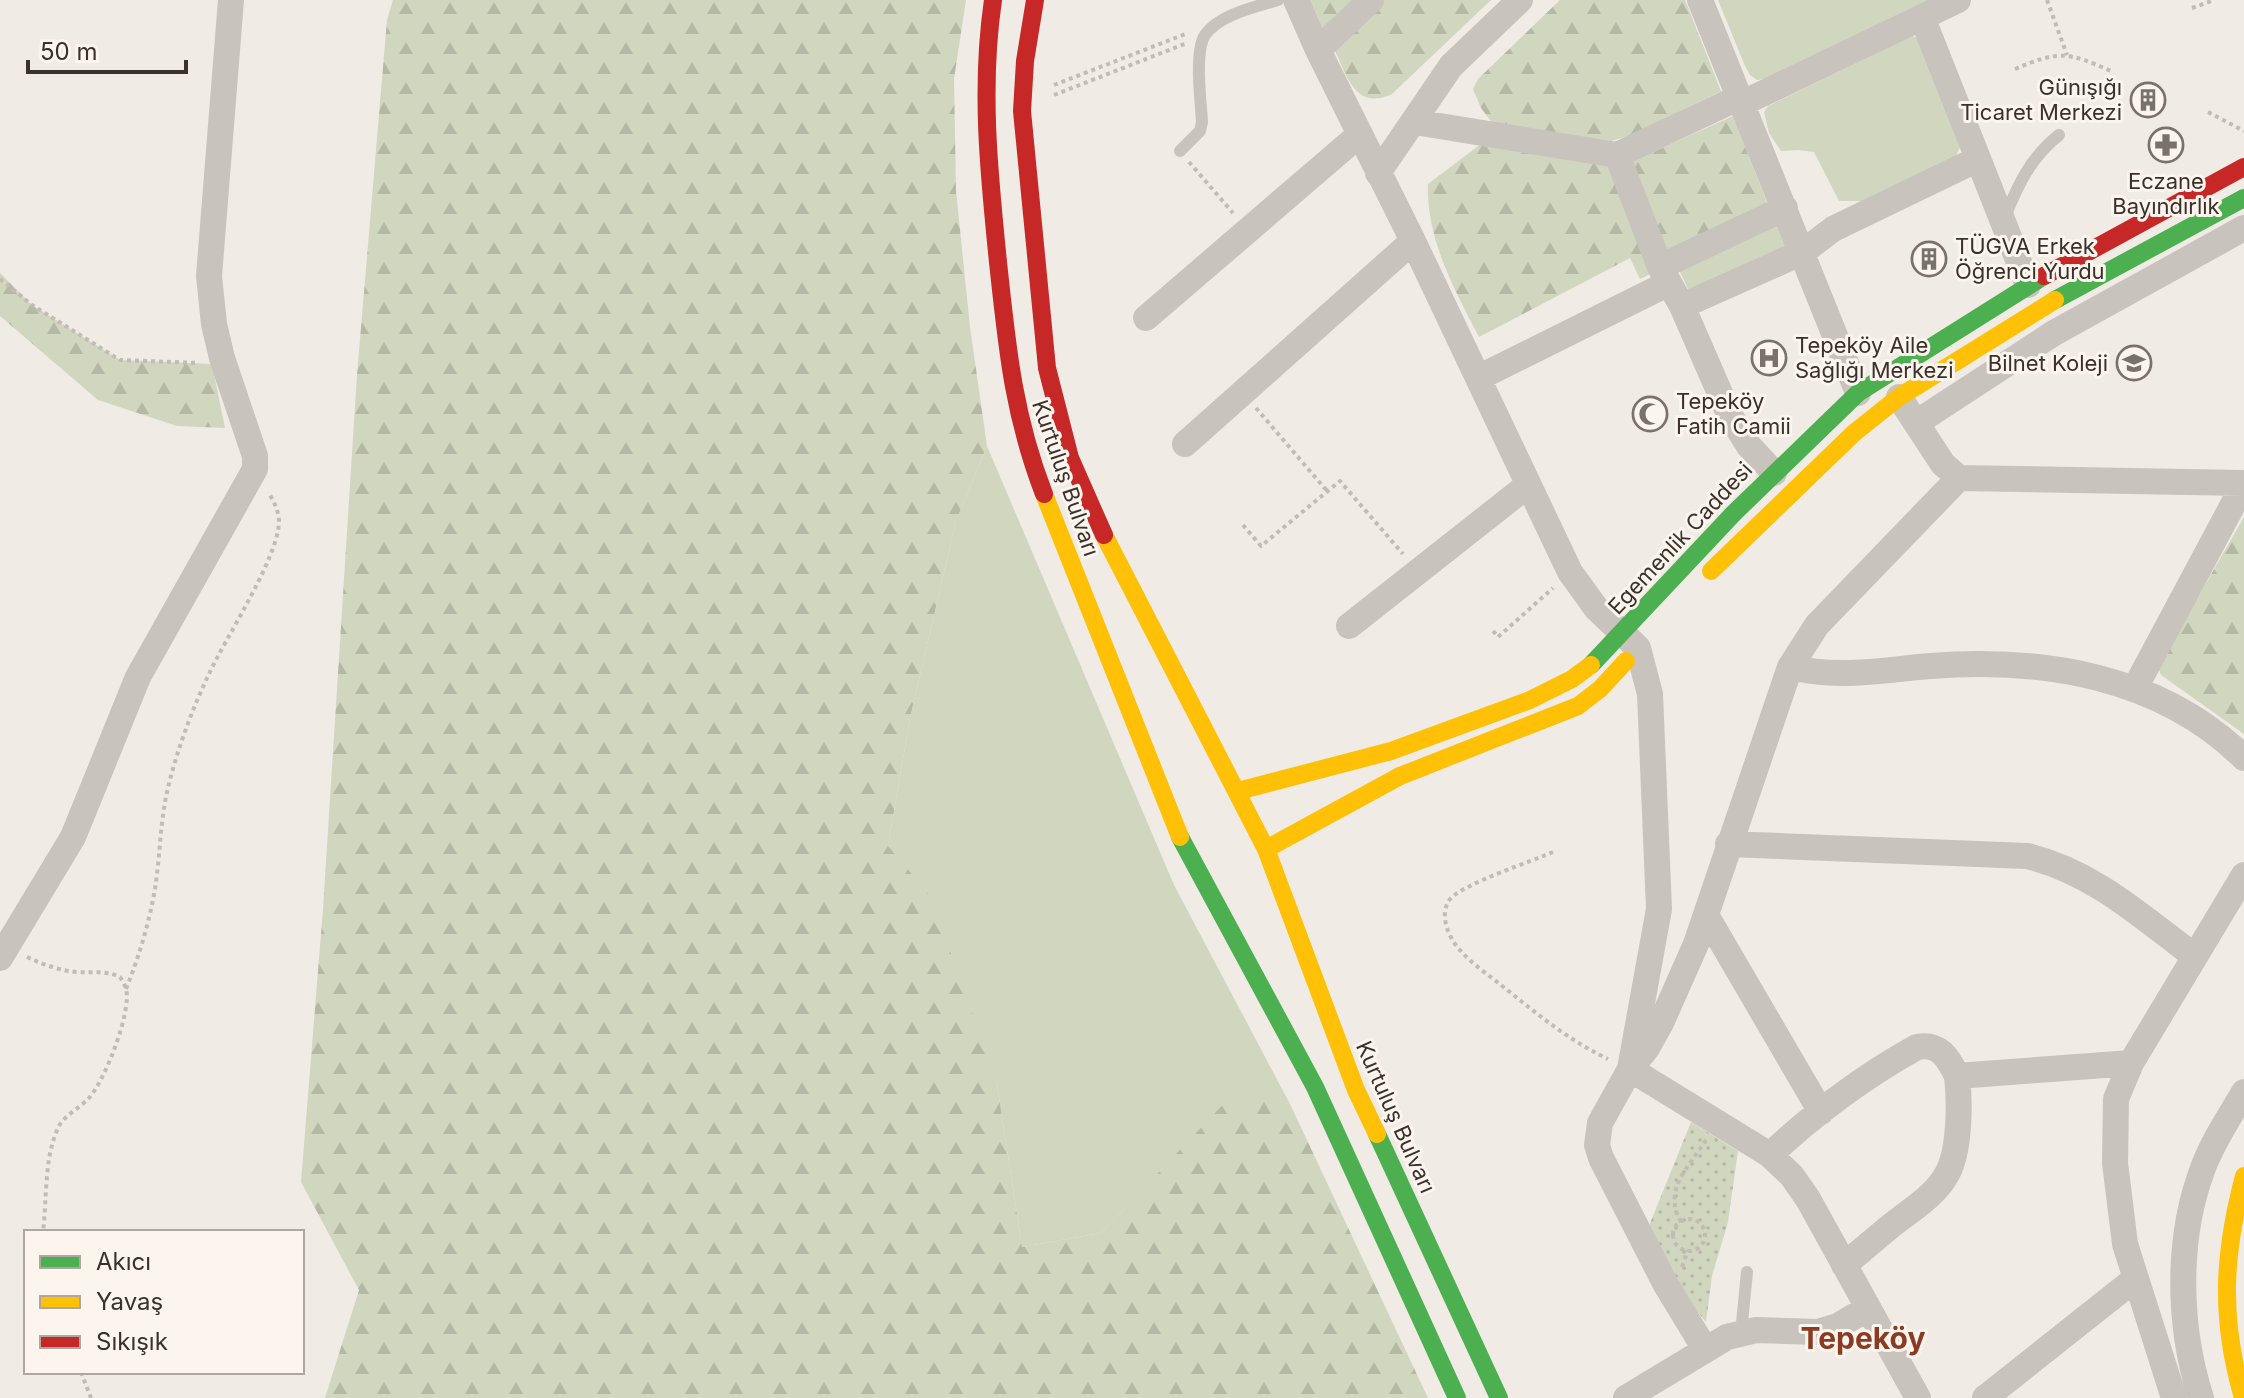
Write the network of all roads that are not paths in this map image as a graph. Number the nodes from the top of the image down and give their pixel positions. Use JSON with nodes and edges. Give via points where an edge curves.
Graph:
{"nodes":[{"id":1,"x":231,"y":0,"type":"edge"},
{"id":2,"x":993,"y":0,"type":"edge"},
{"id":3,"x":1035,"y":0,"type":"edge"},
{"id":4,"x":1278,"y":0,"type":"edge"},
{"id":5,"x":1296,"y":0,"type":"edge"},
{"id":6,"x":1371,"y":0,"type":"edge"},
{"id":7,"x":1520,"y":0,"type":"edge"},
{"id":8,"x":1700,"y":0,"type":"edge"},
{"id":9,"x":1958,"y":0,"type":"edge"},
{"id":10,"x":1922,"y":17,"type":"junction"},
{"id":11,"x":1318,"y":50,"type":"junction"},
{"id":12,"x":1741,"y":100,"type":"junction"},
{"id":13,"x":1415,"y":122,"type":"junction"},
{"id":14,"x":1359,"y":135,"type":"junction"},
{"id":15,"x":2059,"y":135,"type":"dead end"},
{"id":16,"x":1180,"y":151,"type":"road end"},
{"id":17,"x":1617,"y":155,"type":"junction"},
{"id":18,"x":1978,"y":159,"type":"junction"},
{"id":19,"x":2244,"y":167,"type":"edge"},
{"id":20,"x":1378,"y":173,"type":"junction"},
{"id":21,"x":2244,"y":198,"type":"edge"},
{"id":22,"x":1785,"y":208,"type":"junction"},
{"id":23,"x":2003,"y":222,"type":"junction"},
{"id":24,"x":2244,"y":228,"type":"edge"},
{"id":25,"x":1413,"y":241,"type":"junction"},
{"id":26,"x":1803,"y":252,"type":"junction"},
{"id":27,"x":1671,"y":285,"type":"junction"},
{"id":28,"x":2028,"y":285,"type":"junction"},
{"id":29,"x":1146,"y":318,"type":"dead end"},
{"id":30,"x":1478,"y":378,"type":"junction"},
{"id":31,"x":1858,"y":393,"type":"junction"},
{"id":32,"x":1899,"y":397,"type":"junction"},
{"id":33,"x":1916,"y":423,"type":"junction"},
{"id":34,"x":1185,"y":444,"type":"dead end"},
{"id":35,"x":1774,"y":473,"type":"junction"},
{"id":36,"x":1959,"y":478,"type":"junction"},
{"id":37,"x":2244,"y":484,"type":"edge"},
{"id":38,"x":1528,"y":485,"type":"junction"},
{"id":39,"x":1701,"y":580,"type":"dead end"},
{"id":40,"x":1349,"y":626,"type":"dead end"},
{"id":41,"x":1636,"y":640,"type":"junction"},
{"id":42,"x":1790,"y":667,"type":"junction"},
{"id":43,"x":2135,"y":688,"type":"junction"},
{"id":44,"x":2244,"y":758,"type":"edge"},
{"id":45,"x":1212,"y":787,"type":"dead end"},
{"id":46,"x":1238,"y":791,"type":"junction"},
{"id":47,"x":1183,"y":797,"type":"dead end"},
{"id":48,"x":1168,"y":812,"type":"junction"},
{"id":49,"x":1728,"y":844,"type":"junction"},
{"id":50,"x":1262,"y":855,"type":"junction"},
{"id":51,"x":2244,"y":875,"type":"edge"},
{"id":52,"x":1200,"y":877,"type":"junction"},
{"id":53,"x":1220,"y":879,"type":"dead end"},
{"id":54,"x":1706,"y":915,"type":"junction"},
{"id":55,"x":4,"y":952,"type":"edge"},
{"id":56,"x":2194,"y":956,"type":"junction"},
{"id":57,"x":2131,"y":1063,"type":"junction"},
{"id":58,"x":1630,"y":1069,"type":"junction"},
{"id":59,"x":1957,"y":1076,"type":"junction"},
{"id":60,"x":2244,"y":1092,"type":"edge"},
{"id":61,"x":1821,"y":1112,"type":"junction"},
{"id":62,"x":1770,"y":1155,"type":"junction"},
{"id":63,"x":2244,"y":1176,"type":"edge"},
{"id":64,"x":1844,"y":1265,"type":"junction"},
{"id":65,"x":1747,"y":1272,"type":"dead end"},
{"id":66,"x":2135,"y":1279,"type":"junction"},
{"id":67,"x":1868,"y":1308,"type":"junction"},
{"id":68,"x":1741,"y":1333,"type":"junction"},
{"id":69,"x":1705,"y":1349,"type":"junction"},
{"id":70,"x":1457,"y":1398,"type":"edge"},
{"id":71,"x":1499,"y":1398,"type":"edge"},
{"id":72,"x":1626,"y":1398,"type":"edge"},
{"id":73,"x":1918,"y":1398,"type":"edge"},
{"id":74,"x":1985,"y":1398,"type":"edge"},
{"id":75,"x":2174,"y":1398,"type":"edge"},
{"id":76,"x":2201,"y":1398,"type":"edge"},
{"id":77,"x":2243,"y":1398,"type":"edge"}],
"edges":[{"from":1,"to":55,"type":"street","via":[[209,276],[214,324],[255,469],[138,677],[73,837]]},
{"from":2,"to":48,"type":"main road","name":"Kurtuluş Bulvarı","via":[[983,79],[984,121],[1015,412]]},
{"from":3,"to":46,"type":"main road","name":"Kurtuluş Bulvarı","via":[[1022,111],[1041,320],[1056,411],[1100,528]]},
{"from":4,"to":16,"type":"lane","via":[[1245,10],[1204,36],[1202,122]]},
{"from":5,"to":11,"type":"street"},
{"from":6,"to":11,"type":"street"},
{"from":7,"to":13,"type":"street","via":[[1438,81]]},
{"from":8,"to":12,"type":"street"},
{"from":9,"to":10,"type":"street"},
{"from":10,"to":12,"type":"street"},
{"from":10,"to":18,"type":"street"},
{"from":11,"to":14,"type":"street"},
{"from":12,"to":17,"type":"street"},
{"from":12,"to":22,"type":"street"},
{"from":13,"to":17,"type":"street"},
{"from":13,"to":20,"type":"street"},
{"from":14,"to":20,"type":"street"},
{"from":14,"to":29,"type":"street"},
{"from":15,"to":23,"type":"lane","via":[[2029,165]]},
{"from":17,"to":27,"type":"street"},
{"from":18,"to":23,"type":"street"},
{"from":18,"to":26,"type":"street","via":[[1833,229]]},
{"from":19,"to":28,"type":"main road","name":"Egemenlik Caddesi"},
{"from":20,"to":25,"type":"street"},
{"from":21,"to":32,"type":"main road","name":"Egemenlik Caddesi","via":[[2022,319]]},
{"from":22,"to":26,"type":"street"},
{"from":22,"to":27,"type":"street"},
{"from":23,"to":28,"type":"street"},
{"from":24,"to":33,"type":"street","via":[[2054,333]]},
{"from":25,"to":30,"type":"street"},
{"from":25,"to":34,"type":"street"},
{"from":26,"to":27,"type":"street"},
{"from":26,"to":31,"type":"street"},
{"from":27,"to":30,"type":"street"},
{"from":27,"to":35,"type":"street","via":[[1729,414]]},
{"from":28,"to":31,"type":"main road","name":"Egemenlik Caddesi"},
{"from":30,"to":38,"type":"street"},
{"from":31,"to":35,"type":"main road","name":"Egemenlik Caddesi"},
{"from":32,"to":33,"type":"street"},
{"from":32,"to":39,"type":"main road","name":"Egemenlik Caddesi","via":[[1854,433]]},
{"from":33,"to":36,"type":"street"},
{"from":35,"to":41,"type":"main road","name":"Egemenlik Caddesi"},
{"from":36,"to":37,"type":"street"},
{"from":36,"to":42,"type":"street","via":[[1817,625]]},
{"from":37,"to":43,"type":"street"},
{"from":38,"to":40,"type":"street"},
{"from":38,"to":41,"type":"street","via":[[1570,572],[1596,608]]},
{"from":41,"to":46,"type":"main road","name":"Egemenlik Caddesi","via":[[1530,700],[1361,761]]},
{"from":41,"to":50,"type":"main road","name":"Egemenlik Caddesi","via":[[1600,689],[1578,706],[1400,776]]},
{"from":41,"to":58,"type":"street","via":[[1650,694],[1659,909]]},
{"from":42,"to":43,"type":"street","via":[[1864,674],[1994,664],[2068,671]]},
{"from":42,"to":49,"type":"street"},
{"from":43,"to":44,"type":"street","via":[[2174,705]]},
{"from":45,"to":46,"type":"main road"},
{"from":46,"to":50,"type":"main road","name":"Kurtuluş Bulvarı"},
{"from":47,"to":48,"type":"main road"},
{"from":48,"to":52,"type":"main road","name":"Kurtuluş Bulvarı"},
{"from":49,"to":54,"type":"street"},
{"from":49,"to":56,"type":"street","via":[[2027,856],[2104,888]]},
{"from":50,"to":71,"type":"main road","name":"Kurtuluş Bulvarı","via":[[1356,1090]]},
{"from":51,"to":56,"type":"street"},
{"from":52,"to":53,"type":"main road"},
{"from":52,"to":70,"type":"main road","via":[[1315,1088]]},
{"from":54,"to":58,"type":"street","via":[[1661,1023]]},
{"from":54,"to":61,"type":"street"},
{"from":56,"to":57,"type":"street"},
{"from":57,"to":59,"type":"street"},
{"from":57,"to":66,"type":"street","via":[[2116,1099],[2115,1163],[2120,1220]]},
{"from":58,"to":62,"type":"street"},
{"from":58,"to":69,"type":"street","via":[[1600,1123],[1597,1145],[1666,1285]]},
{"from":59,"to":61,"type":"street","via":[[1943,1052],[1917,1047]]},
{"from":59,"to":64,"type":"street","via":[[1958,1119],[1944,1178]]},
{"from":60,"to":76,"type":"street","via":[[2203,1168],[2190,1213],[2185,1309]]},
{"from":61,"to":62,"type":"street"},
{"from":62,"to":64,"type":"street","via":[[1808,1199]]},
{"from":63,"to":77,"type":"main road","via":[[2228,1239],[2225,1286],[2229,1345]]},
{"from":64,"to":67,"type":"street"},
{"from":65,"to":68,"type":"lane"},
{"from":66,"to":74,"type":"street"},
{"from":66,"to":75,"type":"street"},
{"from":67,"to":68,"type":"street","via":[[1818,1332]]},
{"from":67,"to":73,"type":"street"},
{"from":68,"to":69,"type":"street"},
{"from":69,"to":72,"type":"street"}]}
